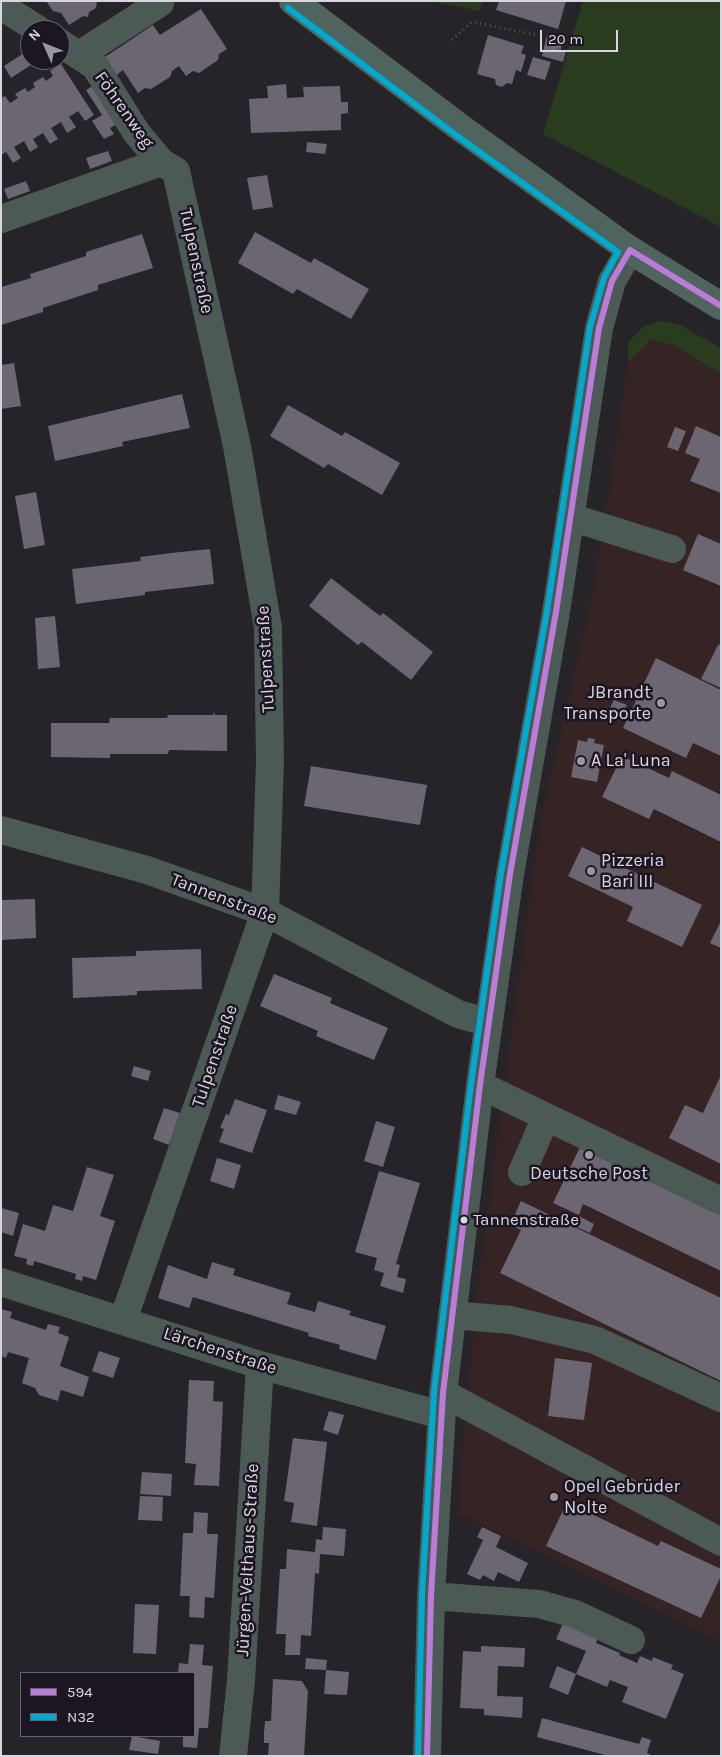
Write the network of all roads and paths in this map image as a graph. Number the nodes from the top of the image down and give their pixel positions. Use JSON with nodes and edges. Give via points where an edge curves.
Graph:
{"nodes":[{"id":1,"x":294,"y":1,"type":"edge"},
{"id":2,"x":160,"y":3,"type":"dead end"},
{"id":3,"x":1,"y":6,"type":"edge"},
{"id":4,"x":23,"y":20,"type":"edge"},
{"id":5,"x":538,"y":35,"type":"dead end"},
{"id":6,"x":452,"y":40,"type":"dead end"},
{"id":7,"x":70,"y":48,"type":"edge"},
{"id":8,"x":70,"y":50,"type":"edge"},
{"id":9,"x":161,"y":162,"type":"junction"},
{"id":10,"x":1,"y":219,"type":"edge"},
{"id":11,"x":630,"y":250,"type":"junction"},
{"id":12,"x":721,"y":306,"type":"edge"},
{"id":13,"x":570,"y":517,"type":"junction"},
{"id":14,"x":672,"y":549,"type":"dead end"},
{"id":15,"x":1,"y":830,"type":"edge"},
{"id":16,"x":265,"y":912,"type":"junction"},
{"id":17,"x":490,"y":1023,"type":"junction"},
{"id":18,"x":480,"y":1085,"type":"junction"},
{"id":19,"x":546,"y":1117,"type":"junction"},
{"id":20,"x":522,"y":1172,"type":"dead end"},
{"id":21,"x":721,"y":1201,"type":"edge"},
{"id":22,"x":1,"y":1282,"type":"edge"},
{"id":23,"x":452,"y":1315,"type":"junction"},
{"id":24,"x":123,"y":1320,"type":"junction"},
{"id":25,"x":260,"y":1364,"type":"junction"},
{"id":26,"x":721,"y":1398,"type":"edge"},
{"id":27,"x":442,"y":1404,"type":"junction"},
{"id":28,"x":721,"y":1542,"type":"edge"},
{"id":29,"x":432,"y":1596,"type":"junction"},
{"id":30,"x":631,"y":1640,"type":"dead end"},
{"id":31,"x":233,"y":1756,"type":"edge"},
{"id":32,"x":427,"y":1756,"type":"edge"}],
"edges":[{"from":1,"to":11,"type":"main road","via":[[458,126]]},
{"from":2,"to":7,"type":"street"},
{"from":3,"to":4,"type":"street"},
{"from":5,"to":6,"type":"path","via":[[472,22]]},
{"from":8,"to":9,"type":"street","name":"Föhrenweg","via":[[95,66],[136,132]]},
{"from":9,"to":10,"type":"street"},
{"from":9,"to":16,"type":"street","name":"Tulpenstraße","via":[[176,171],[237,446],[268,628],[270,760]]},
{"from":11,"to":12,"type":"main road"},
{"from":11,"to":13,"type":"street","via":[[612,281],[599,328]]},
{"from":13,"to":14,"type":"street"},
{"from":13,"to":17,"type":"street","via":[[510,874]]},
{"from":15,"to":16,"type":"street","name":"Tannenstraße","via":[[147,870]]},
{"from":16,"to":17,"type":"street","name":"Tannenstraße","via":[[458,1014]]},
{"from":16,"to":24,"type":"street","name":"Tulpenstraße"},
{"from":17,"to":18,"type":"street"},
{"from":18,"to":19,"type":"street"},
{"from":18,"to":23,"type":"street"},
{"from":19,"to":20,"type":"street"},
{"from":19,"to":21,"type":"street"},
{"from":22,"to":24,"type":"street","name":"Lärchenstraße"},
{"from":23,"to":26,"type":"street","via":[[511,1320],[595,1340]]},
{"from":23,"to":27,"type":"street"},
{"from":24,"to":25,"type":"street","name":"Lärchenstraße"},
{"from":25,"to":27,"type":"street","name":"Lärchenstraße"},
{"from":25,"to":31,"type":"street","name":"Jürgen-Velthaus-Straße","via":[[241,1680]]},
{"from":27,"to":28,"type":"street","name":"Lärchenstraße"},
{"from":27,"to":29,"type":"street"},
{"from":29,"to":30,"type":"street","via":[[539,1604],[575,1614]]},
{"from":29,"to":32,"type":"street"}]}
